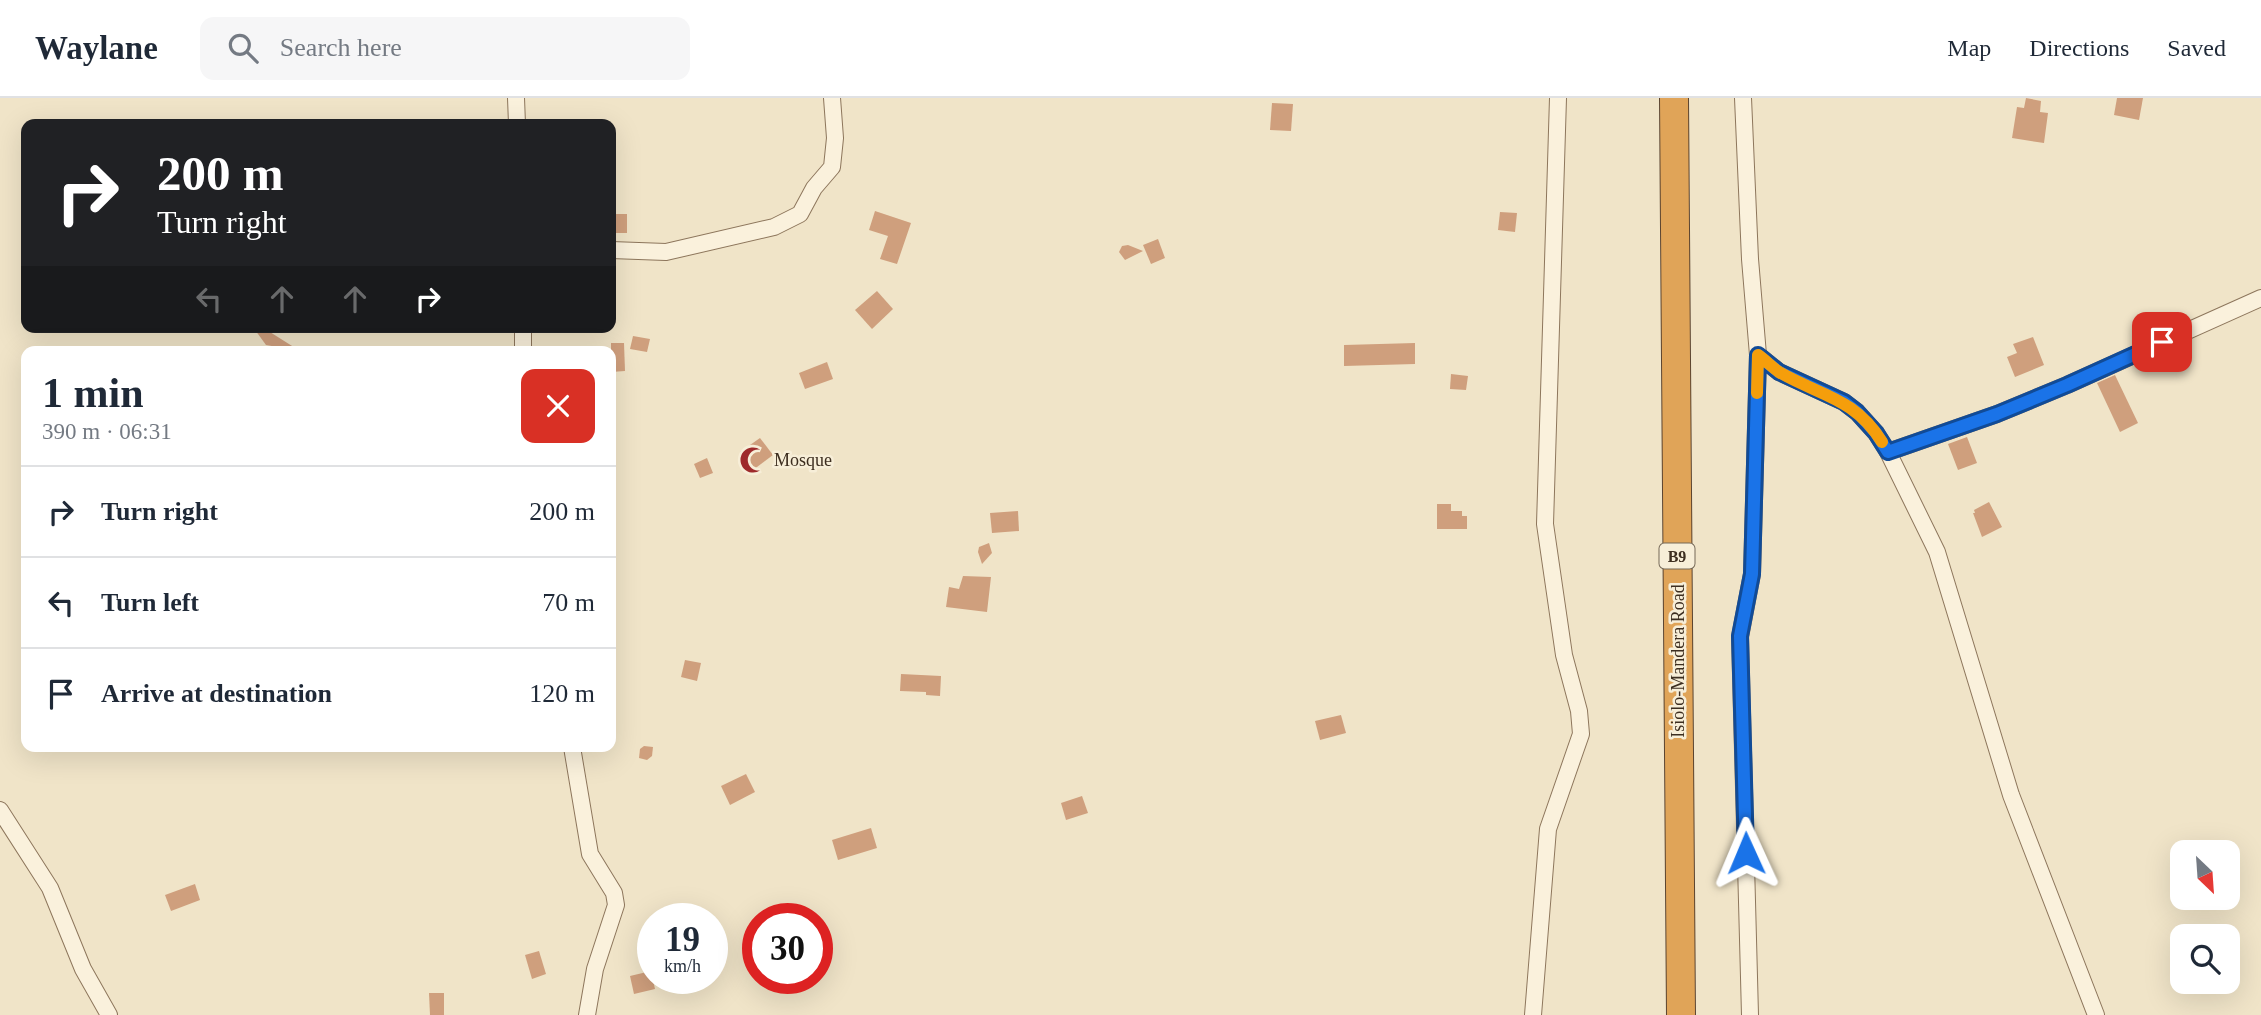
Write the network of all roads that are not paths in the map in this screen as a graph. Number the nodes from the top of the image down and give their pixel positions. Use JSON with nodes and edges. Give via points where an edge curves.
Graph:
{"nodes":[{"id":1,"x":516,"y":98,"type":"edge"},
{"id":2,"x":832,"y":98,"type":"edge"},
{"id":3,"x":1558,"y":98,"type":"edge"},
{"id":4,"x":1674,"y":98,"type":"edge"},
{"id":5,"x":1743,"y":98,"type":"edge"},
{"id":6,"x":517,"y":119,"type":"edge"},
{"id":7,"x":616,"y":250,"type":"edge"},
{"id":8,"x":2261,"y":298,"type":"edge"},
{"id":9,"x":1758,"y":355,"type":"junction"},
{"id":10,"x":1888,"y":452,"type":"junction"},
{"id":11,"x":573,"y":752,"type":"edge"},
{"id":12,"x":0,"y":810,"type":"edge"},
{"id":13,"x":109,"y":1015,"type":"edge"},
{"id":14,"x":587,"y":1015,"type":"edge"},
{"id":15,"x":1533,"y":1015,"type":"edge"},
{"id":16,"x":1681,"y":1015,"type":"edge"},
{"id":17,"x":1750,"y":1015,"type":"edge"},
{"id":18,"x":2096,"y":1015,"type":"edge"}],
"edges":[{"from":1,"to":6,"type":"street"},
{"from":2,"to":7,"type":"street","via":[[832,167],[800,214],[774,228],[666,251]]},
{"from":3,"to":15,"type":"street","via":[[1545,524],[1581,734],[1548,829]]},
{"from":4,"to":16,"type":"highway","name":"Isiolo-Mandera Road","number":"B9"},
{"from":5,"to":9,"type":"street"},
{"from":8,"to":10,"type":"street","via":[[1997,414]]},
{"from":9,"to":10,"type":"street","via":[[1779,372],[1844,402],[1876,433]]},
{"from":9,"to":17,"type":"street","via":[[1752,574],[1740,636]]},
{"from":10,"to":18,"type":"street","via":[[1937,552],[2011,795]]},
{"from":11,"to":14,"type":"street","via":[[590,854],[614,893],[616,905],[595,969]]},
{"from":12,"to":13,"type":"street","via":[[50,888],[83,969]]}]}
